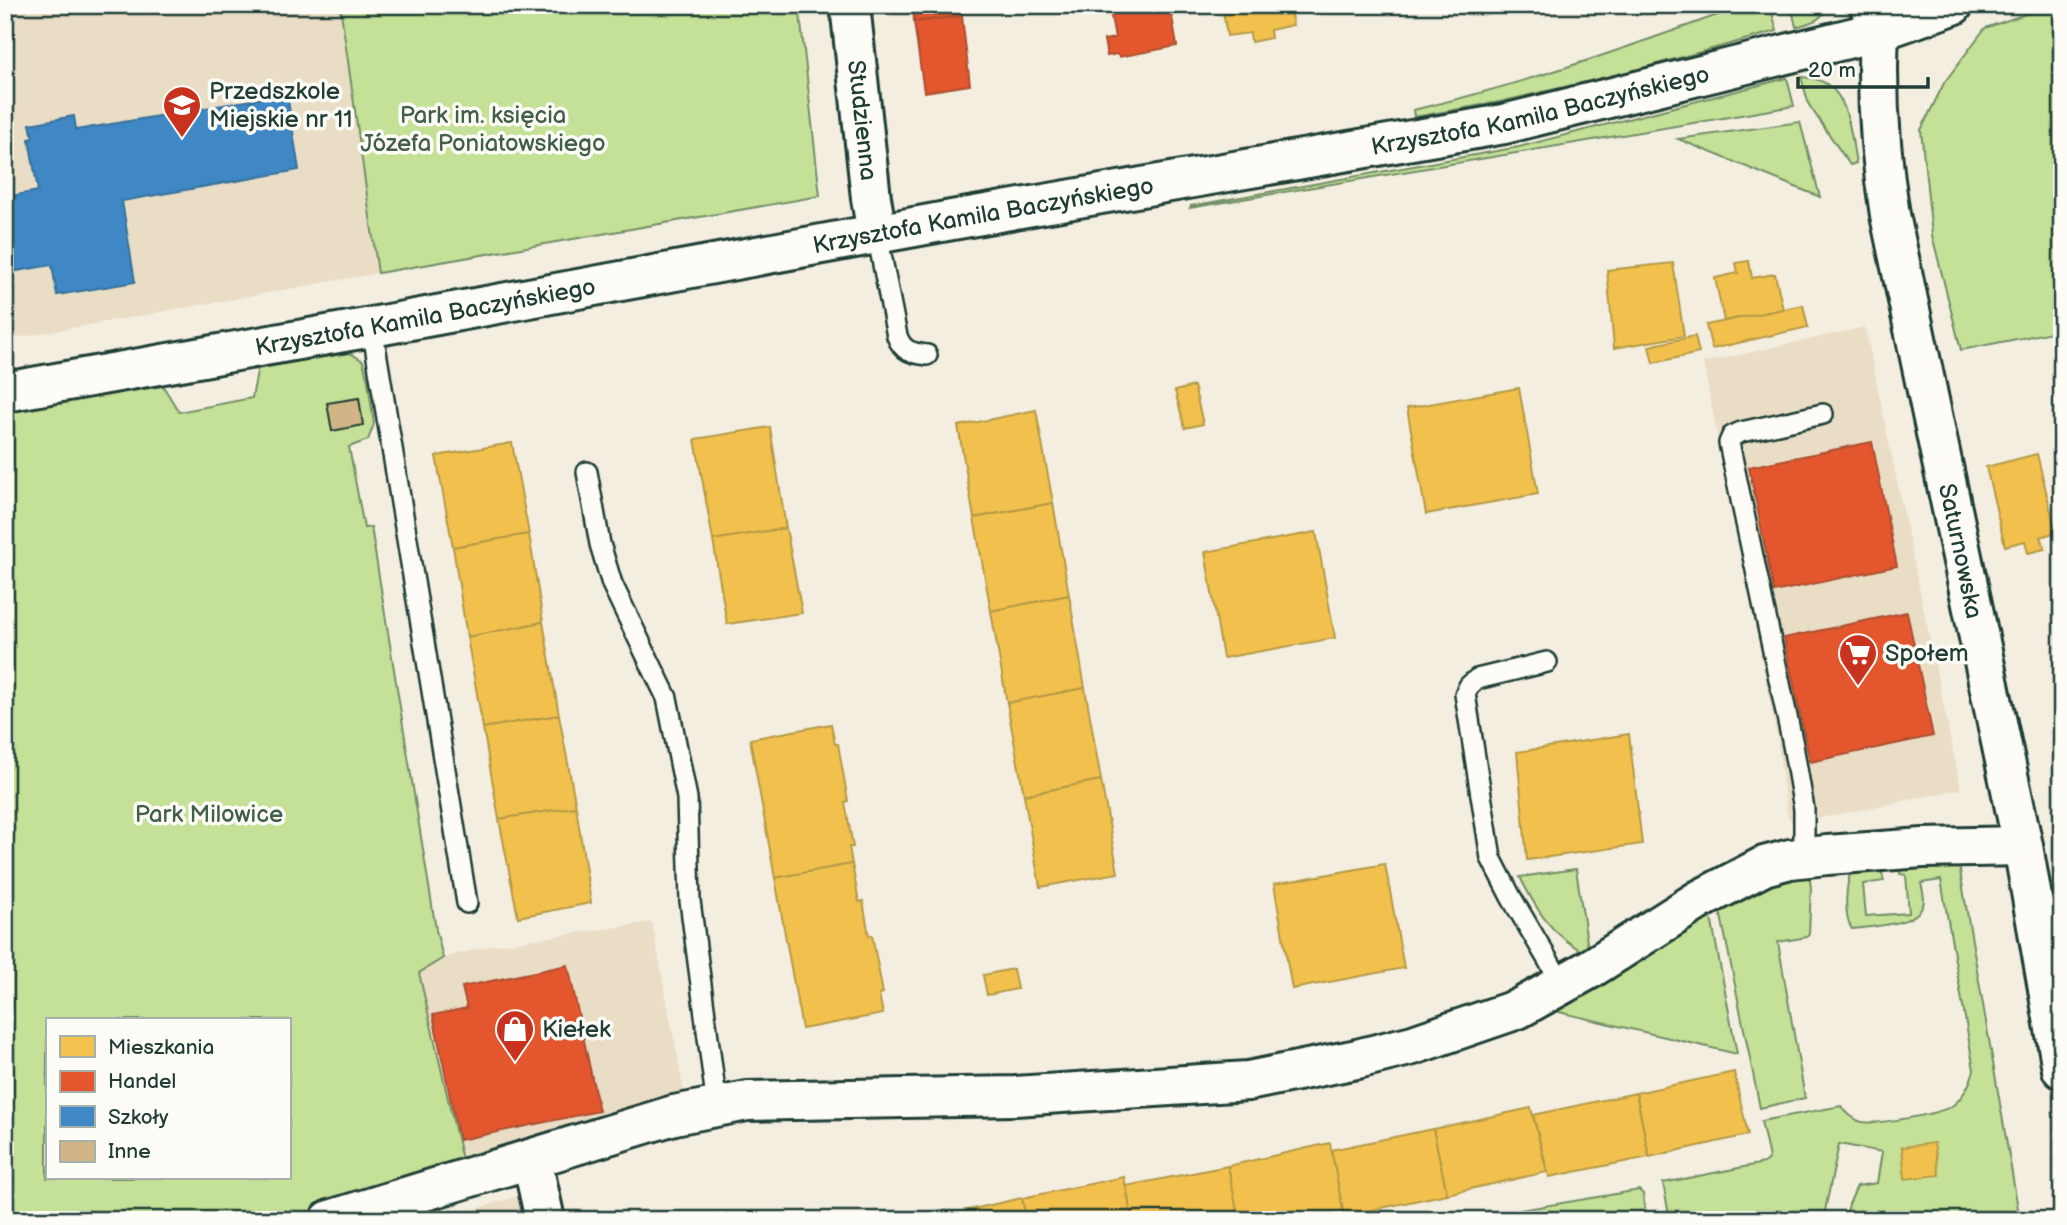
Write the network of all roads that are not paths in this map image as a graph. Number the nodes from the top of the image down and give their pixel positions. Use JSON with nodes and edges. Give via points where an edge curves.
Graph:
{"nodes":[{"id":1,"x":850,"y":5,"type":"edge"},
{"id":2,"x":1953,"y":5,"type":"edge"},
{"id":3,"x":1879,"y":14,"type":"edge"},
{"id":4,"x":877,"y":234,"type":"junction"},
{"id":5,"x":372,"y":327,"type":"junction"},
{"id":6,"x":928,"y":355,"type":"dead end"},
{"id":7,"x":5,"y":392,"type":"edge"},
{"id":8,"x":1822,"y":414,"type":"dead end"},
{"id":9,"x":587,"y":472,"type":"dead end"},
{"id":10,"x":1546,"y":662,"type":"dead end"},
{"id":11,"x":2023,"y":846,"type":"junction"},
{"id":12,"x":1804,"y":857,"type":"junction"},
{"id":13,"x":467,"y":903,"type":"dead end"},
{"id":14,"x":1562,"y":984,"type":"junction"},
{"id":15,"x":2062,"y":1069,"type":"edge"},
{"id":16,"x":717,"y":1106,"type":"junction"},
{"id":17,"x":532,"y":1160,"type":"junction"},
{"id":18,"x":330,"y":1220,"type":"edge"},
{"id":19,"x":545,"y":1220,"type":"edge"}],
"edges":[{"from":1,"to":4,"type":"street","name":"Studzienna"},
{"from":2,"to":3,"type":"street","name":"Krzysztofa Kamila Baczyńskiego"},
{"from":3,"to":4,"type":"street","name":"Krzysztofa Kamila Baczyńskiego","via":[[1504,124]]},
{"from":3,"to":11,"type":"street","name":"Saturnowska","via":[[1877,79],[1890,215]]},
{"from":4,"to":5,"type":"street","name":"Krzysztofa Kamila Baczyńskiego"},
{"from":4,"to":6,"type":"lane","via":[[901,346],[911,354]]},
{"from":5,"to":7,"type":"street","name":"Krzysztofa Kamila Baczyńskiego"},
{"from":5,"to":13,"type":"lane"},
{"from":8,"to":12,"type":"lane","via":[[1741,432],[1729,443],[1793,745],[1804,809]]},
{"from":9,"to":16,"type":"lane","via":[[612,583],[667,698],[687,798],[690,901]]},
{"from":10,"to":14,"type":"lane","via":[[1477,679],[1465,694],[1492,858]]},
{"from":11,"to":12,"type":"street"},
{"from":11,"to":15,"type":"street","name":"Saturnowska"},
{"from":12,"to":14,"type":"street","via":[[1764,866],[1705,896]]},
{"from":14,"to":16,"type":"street","via":[[1518,1009],[1413,1045],[1248,1081],[1015,1096],[747,1101]]},
{"from":16,"to":17,"type":"street"},
{"from":17,"to":18,"type":"street"},
{"from":17,"to":19,"type":"street"}]}
